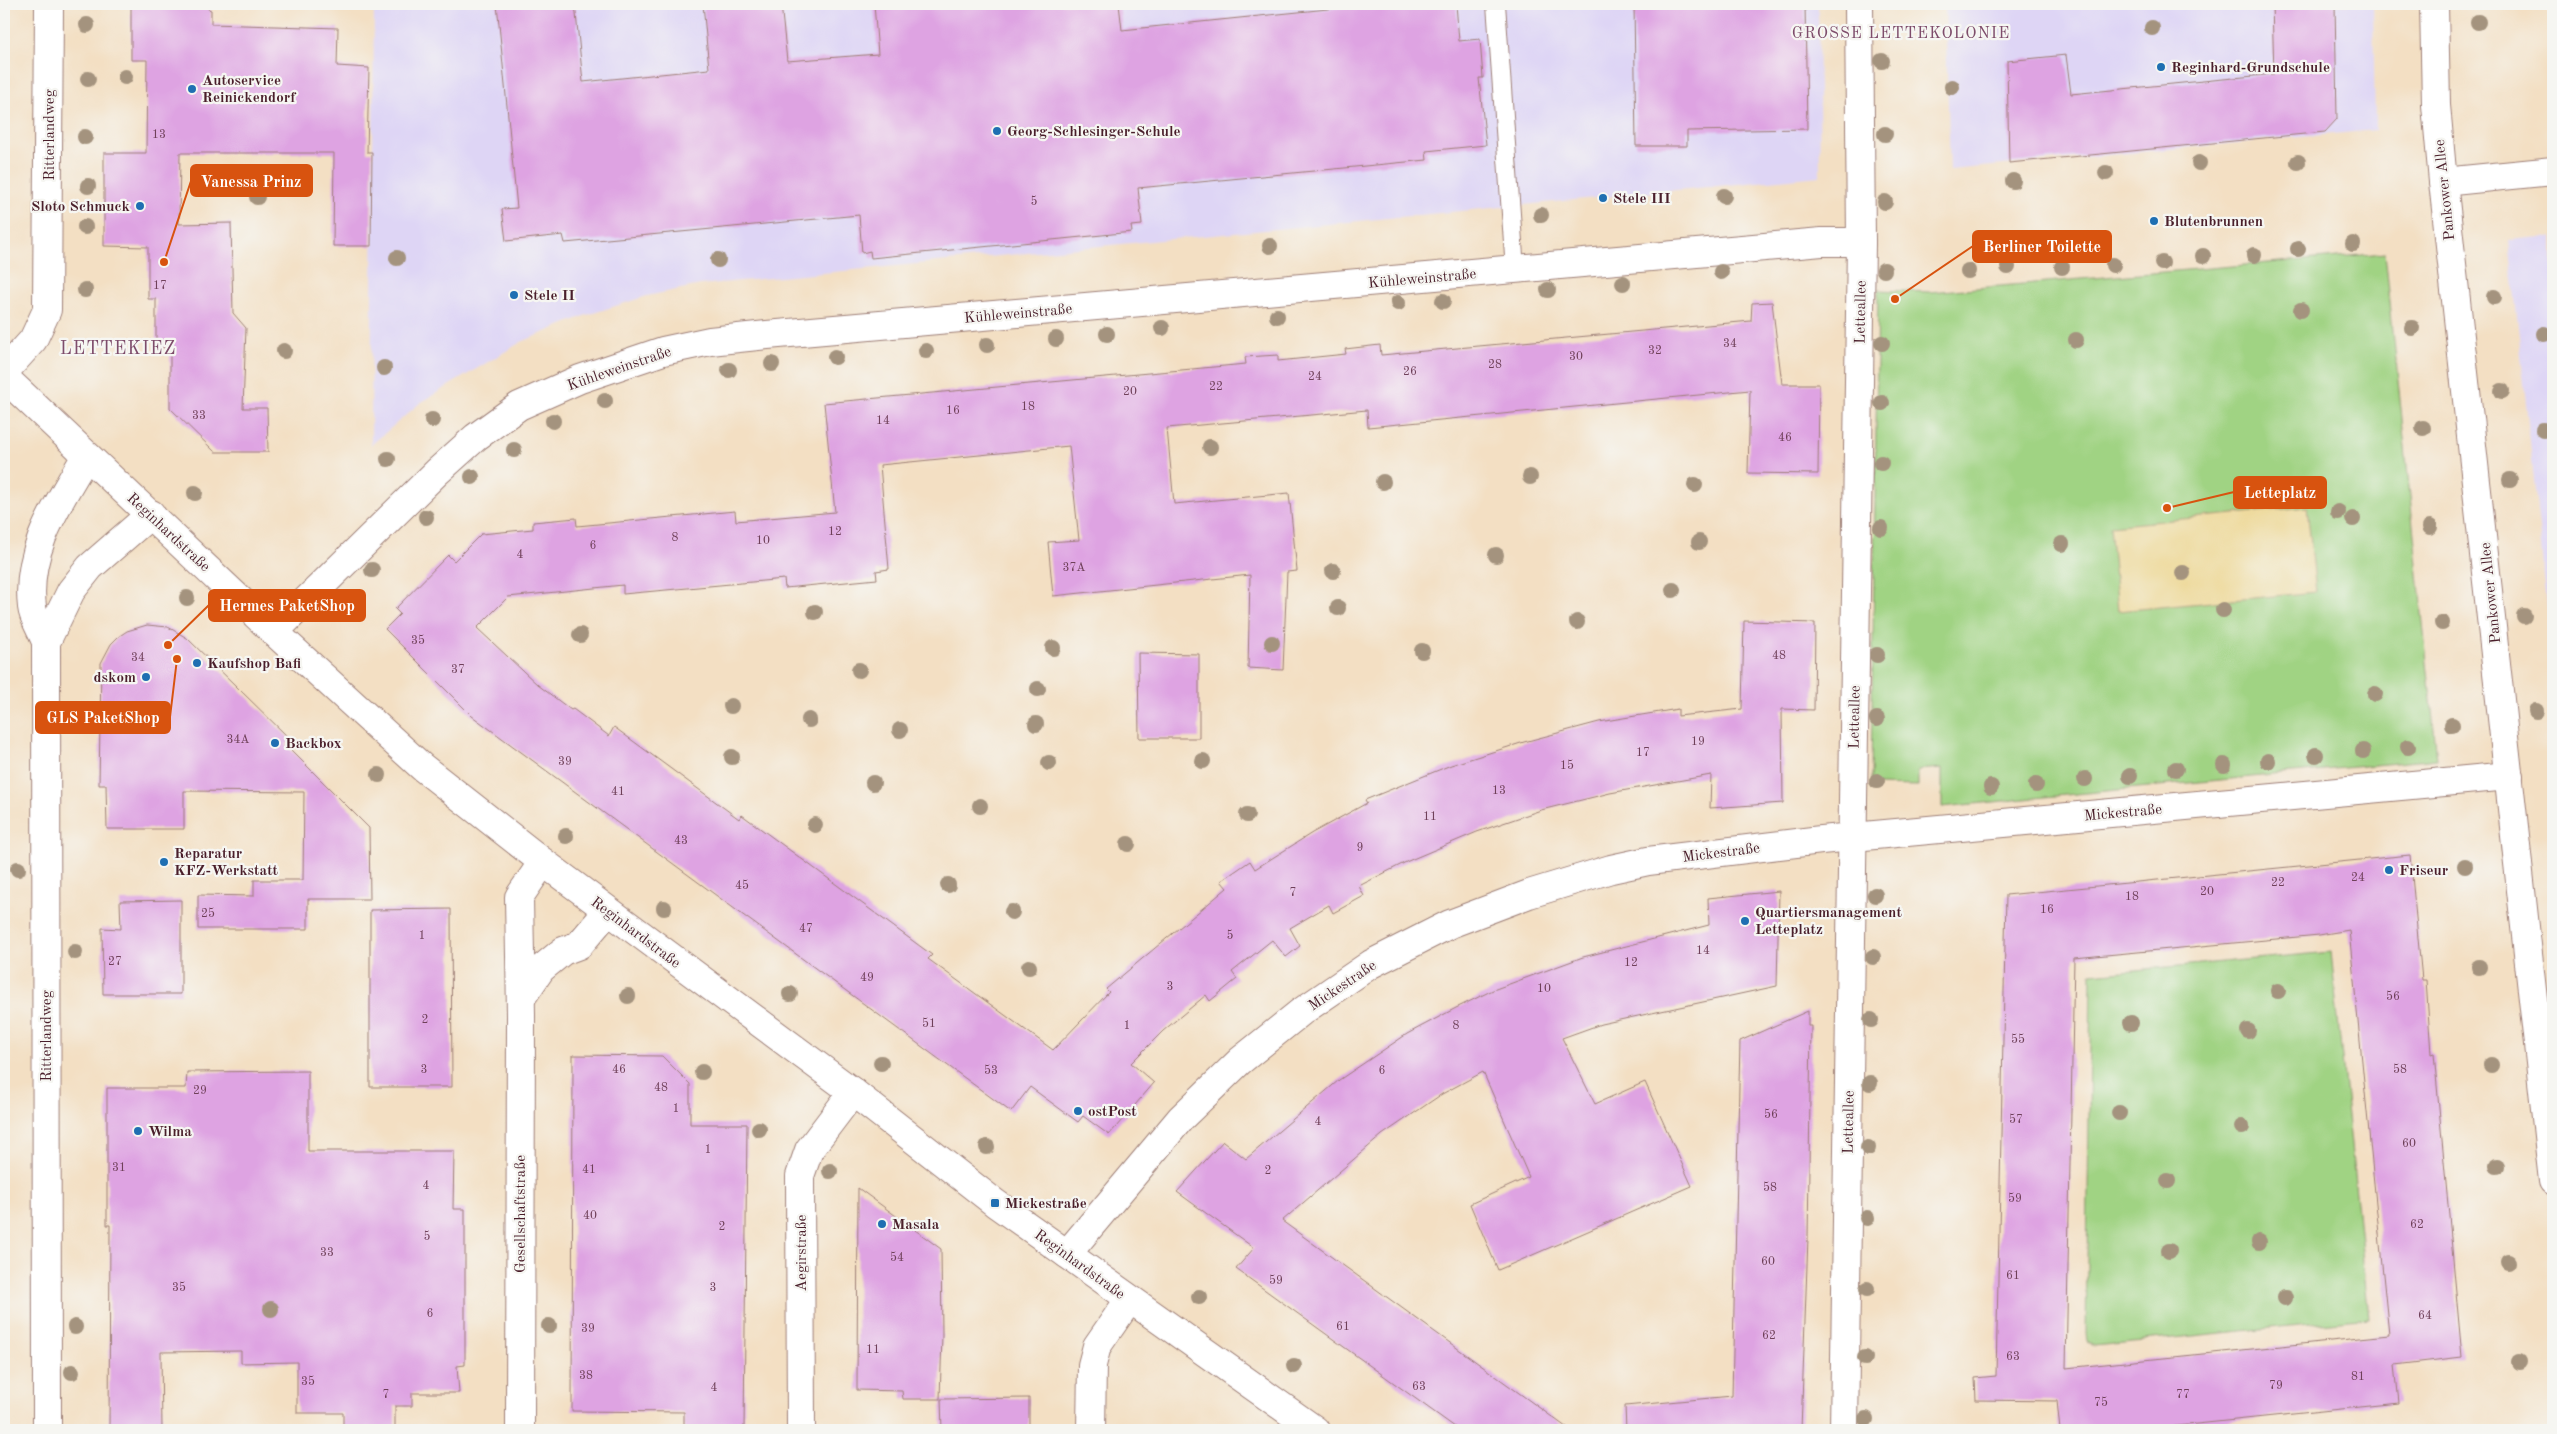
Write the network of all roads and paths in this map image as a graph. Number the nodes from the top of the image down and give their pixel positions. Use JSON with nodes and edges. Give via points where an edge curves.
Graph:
{"nodes":[{"id":1,"x":49,"y":4,"type":"edge"},
{"id":2,"x":1496,"y":4,"type":"edge"},
{"id":3,"x":1859,"y":4,"type":"edge"},
{"id":4,"x":2434,"y":4,"type":"edge"},
{"id":5,"x":2553,"y":171,"type":"edge"},
{"id":6,"x":2443,"y":182,"type":"junction"},
{"id":7,"x":1861,"y":242,"type":"junction"},
{"id":8,"x":1515,"y":270,"type":"junction"},
{"id":9,"x":4,"y":372,"type":"edge"},
{"id":10,"x":4,"y":377,"type":"edge"},
{"id":11,"x":86,"y":456,"type":"junction"},
{"id":12,"x":151,"y":514,"type":"junction"},
{"id":13,"x":274,"y":632,"type":"junction"},
{"id":14,"x":46,"y":642,"type":"junction"},
{"id":15,"x":2509,"y":776,"type":"junction"},
{"id":16,"x":1852,"y":836,"type":"junction"},
{"id":17,"x":543,"y":862,"type":"junction"},
{"id":18,"x":608,"y":911,"type":"junction"},
{"id":19,"x":521,"y":998,"type":"junction"},
{"id":20,"x":853,"y":1092,"type":"junction"},
{"id":21,"x":2553,"y":1181,"type":"edge"},
{"id":22,"x":1068,"y":1254,"type":"junction"},
{"id":23,"x":1129,"y":1300,"type":"junction"},
{"id":24,"x":47,"y":1430,"type":"edge"},
{"id":25,"x":520,"y":1430,"type":"edge"},
{"id":26,"x":802,"y":1430,"type":"edge"},
{"id":27,"x":1091,"y":1430,"type":"edge"},
{"id":28,"x":1315,"y":1430,"type":"edge"},
{"id":29,"x":1844,"y":1430,"type":"edge"}],
"edges":[{"from":1,"to":9,"type":"street","name":"Ritterlandweg","via":[[48,310],[33,340]]},
{"from":2,"to":8,"type":"lane"},
{"from":3,"to":7,"type":"street","name":"Letteallee"},
{"from":4,"to":6,"type":"street","name":"Pankower Allee","via":[[2436,105]]},
{"from":5,"to":6,"type":"street"},
{"from":6,"to":15,"type":"street","name":"Pankower Allee"},
{"from":7,"to":8,"type":"street","name":"Kühleweinstraße","via":[[1822,242]]},
{"from":7,"to":16,"type":"street","name":"Letteallee"},
{"from":8,"to":13,"type":"street","name":"Kühleweinstraße","via":[[767,335],[710,341],[663,351],[580,379],[519,406],[476,437]]},
{"from":10,"to":11,"type":"street","name":"Reginhardstraße"},
{"from":11,"to":12,"type":"street","name":"Reginhardstraße"},
{"from":11,"to":14,"type":"street","name":"Ritterlandweg","via":[[55,509],[32,562],[32,608]]},
{"from":12,"to":13,"type":"street","name":"Reginhardstraße"},
{"from":12,"to":14,"type":"street","name":"Ritterlandweg","via":[[90,567],[71,592]]},
{"from":13,"to":17,"type":"street","name":"Reginhardstraße","via":[[422,767]]},
{"from":14,"to":24,"type":"street","name":"Ritterlandweg"},
{"from":15,"to":16,"type":"street","name":"Mickestraße"},
{"from":15,"to":21,"type":"street","name":"Pankower Allee"},
{"from":16,"to":22,"type":"street","name":"Mickestraße","via":[[1611,868],[1450,924],[1371,964],[1301,1012],[1240,1061],[1181,1118]]},
{"from":16,"to":29,"type":"street","name":"Letteallee"},
{"from":17,"to":18,"type":"street","name":"Reginhardstraße"},
{"from":17,"to":19,"type":"street","name":"Gesellschaftstraße","via":[[519,897]]},
{"from":18,"to":19,"type":"street","via":[[579,945],[563,951],[541,969]]},
{"from":18,"to":20,"type":"street","name":"Reginhardstraße"},
{"from":19,"to":25,"type":"street","name":"Gesellschaftstraße"},
{"from":20,"to":22,"type":"street","name":"Reginhardstraße","via":[[995,1203]]},
{"from":20,"to":26,"type":"street","name":"Aegirstraße","via":[[810,1150],[800,1176]]},
{"from":22,"to":23,"type":"street","name":"Reginhardstraße"},
{"from":23,"to":27,"type":"street","via":[[1097,1346],[1092,1365]]},
{"from":23,"to":28,"type":"street","name":"Reginhardstraße"}]}
